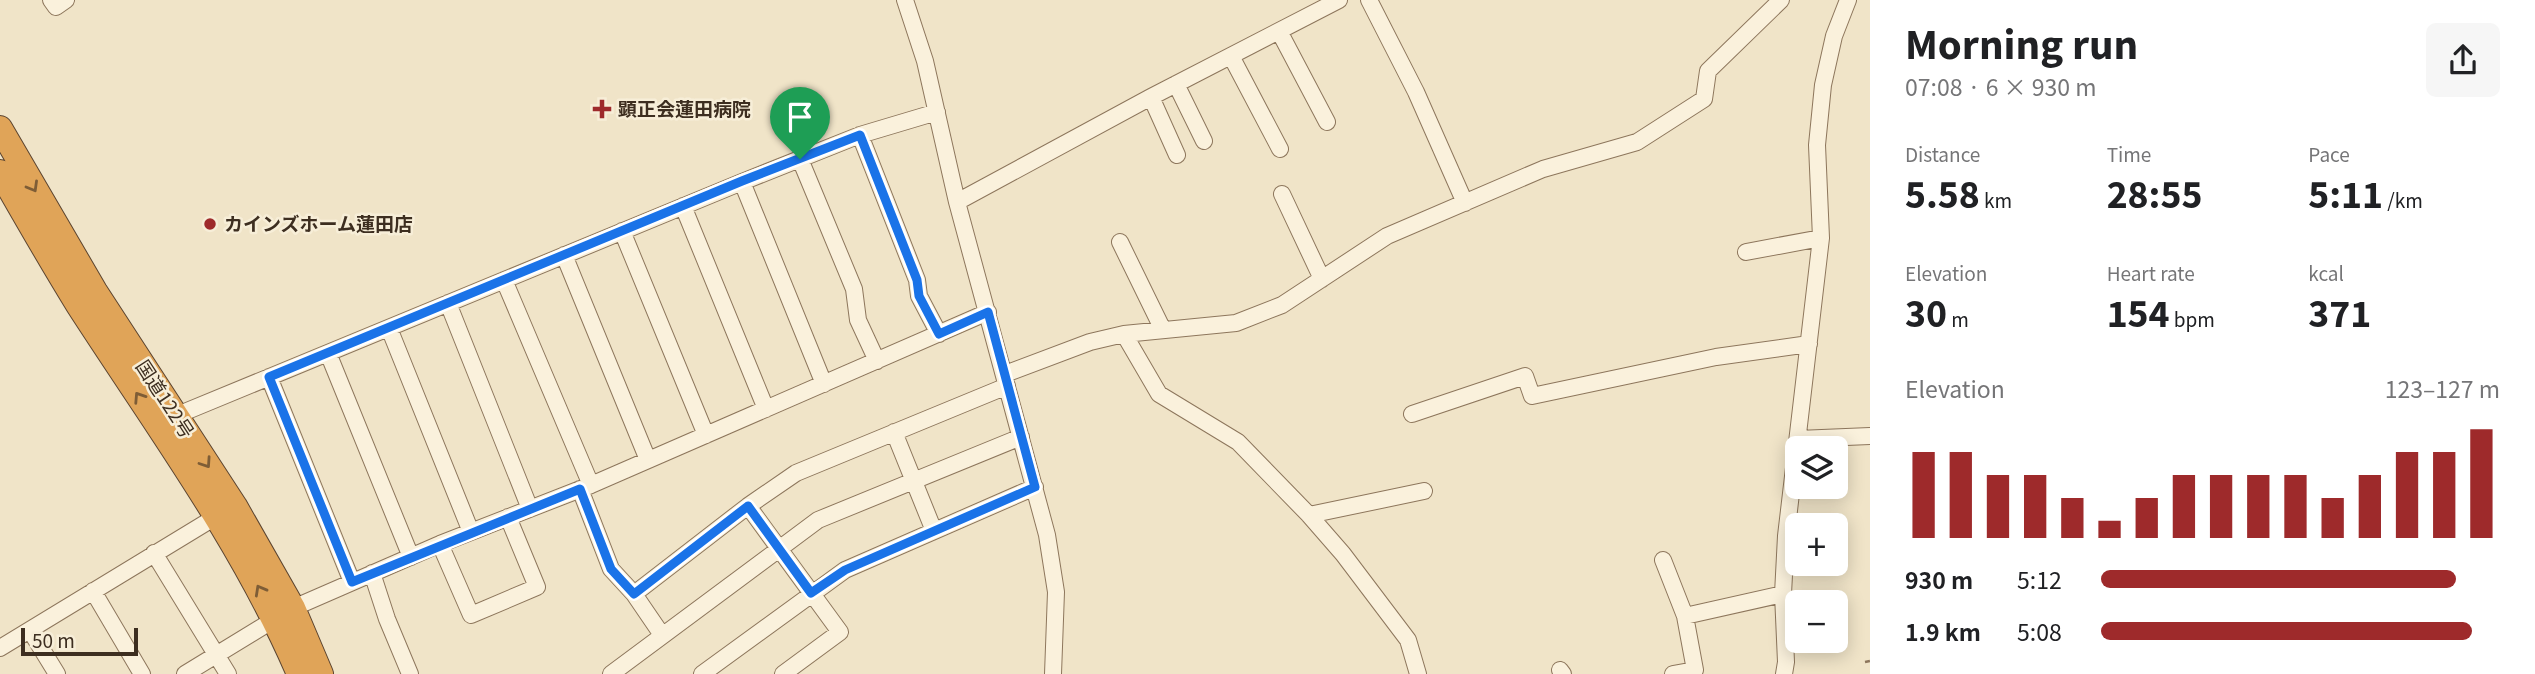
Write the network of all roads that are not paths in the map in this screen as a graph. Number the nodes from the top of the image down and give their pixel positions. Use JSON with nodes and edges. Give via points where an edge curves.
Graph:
{"nodes":[{"id":1,"x":51,"y":0,"type":"edge"},
{"id":2,"x":66,"y":0,"type":"edge"},
{"id":3,"x":905,"y":0,"type":"edge"},
{"id":4,"x":1339,"y":0,"type":"edge"},
{"id":5,"x":1369,"y":0,"type":"edge"},
{"id":6,"x":1781,"y":0,"type":"edge"},
{"id":7,"x":1848,"y":0,"type":"edge"},
{"id":8,"x":1279,"y":32,"type":"junction"},
{"id":9,"x":1231,"y":56,"type":"junction"},
{"id":10,"x":1176,"y":84,"type":"junction"},
{"id":11,"x":1151,"y":97,"type":"junction"},
{"id":12,"x":937,"y":112,"type":"junction"},
{"id":13,"x":1327,"y":122,"type":"dead end"},
{"id":14,"x":0,"y":128,"type":"edge"},
{"id":15,"x":860,"y":135,"type":"junction"},
{"id":16,"x":1204,"y":141,"type":"dead end"},
{"id":17,"x":1280,"y":149,"type":"dead end"},
{"id":18,"x":1177,"y":155,"type":"dead end"},
{"id":19,"x":800,"y":159,"type":"junction"},
{"id":20,"x":0,"y":172,"type":"edge"},
{"id":21,"x":742,"y":181,"type":"junction"},
{"id":22,"x":1282,"y":194,"type":"dead end"},
{"id":23,"x":957,"y":202,"type":"junction"},
{"id":24,"x":1465,"y":202,"type":"junction"},
{"id":25,"x":683,"y":206,"type":"junction"},
{"id":26,"x":622,"y":231,"type":"junction"},
{"id":27,"x":1821,"y":238,"type":"junction"},
{"id":28,"x":1119,"y":242,"type":"dead end"},
{"id":29,"x":1746,"y":252,"type":"dead end"},
{"id":30,"x":564,"y":255,"type":"junction"},
{"id":31,"x":1322,"y":279,"type":"junction"},
{"id":32,"x":504,"y":280,"type":"junction"},
{"id":33,"x":448,"y":303,"type":"junction"},
{"id":34,"x":988,"y":312,"type":"junction"},
{"id":35,"x":389,"y":328,"type":"junction"},
{"id":36,"x":1163,"y":330,"type":"junction"},
{"id":37,"x":939,"y":334,"type":"junction"},
{"id":38,"x":1124,"y":334,"type":"junction"},
{"id":39,"x":1808,"y":344,"type":"junction"},
{"id":40,"x":328,"y":353,"type":"junction"},
{"id":41,"x":877,"y":361,"type":"junction"},
{"id":42,"x":269,"y":377,"type":"junction"},
{"id":43,"x":1006,"y":380,"type":"junction"},
{"id":44,"x":824,"y":384,"type":"junction"},
{"id":45,"x":766,"y":409,"type":"junction"},
{"id":46,"x":1412,"y":414,"type":"dead end"},
{"id":47,"x":175,"y":416,"type":"junction"},
{"id":48,"x":894,"y":432,"type":"junction"},
{"id":49,"x":706,"y":435,"type":"junction"},
{"id":50,"x":1798,"y":436,"type":"edge"},
{"id":51,"x":1870,"y":436,"type":"edge"},
{"id":52,"x":1021,"y":437,"type":"junction"},
{"id":53,"x":1848,"y":437,"type":"edge"},
{"id":54,"x":648,"y":460,"type":"junction"},
{"id":55,"x":914,"y":481,"type":"junction"},
{"id":56,"x":585,"y":487,"type":"junction"},
{"id":57,"x":1035,"y":487,"type":"junction"},
{"id":58,"x":1424,"y":491,"type":"dead end"},
{"id":59,"x":1791,"y":499,"type":"edge"},
{"id":60,"x":748,"y":506,"type":"junction"},
{"id":61,"x":530,"y":509,"type":"junction"},
{"id":62,"x":1310,"y":515,"type":"junction"},
{"id":63,"x":217,"y":516,"type":"junction"},
{"id":64,"x":508,"y":517,"type":"junction"},
{"id":65,"x":934,"y":531,"type":"junction"},
{"id":66,"x":471,"y":532,"type":"junction"},
{"id":67,"x":440,"y":544,"type":"junction"},
{"id":68,"x":779,"y":549,"type":"junction"},
{"id":69,"x":154,"y":554,"type":"junction"},
{"id":70,"x":411,"y":557,"type":"junction"},
{"id":71,"x":1663,"y":561,"type":"dead end"},
{"id":72,"x":372,"y":573,"type":"junction"},
{"id":73,"x":352,"y":582,"type":"junction"},
{"id":74,"x":93,"y":590,"type":"junction"},
{"id":75,"x":811,"y":593,"type":"junction"},
{"id":76,"x":634,"y":594,"type":"junction"},
{"id":77,"x":1783,"y":594,"type":"junction"},
{"id":78,"x":284,"y":613,"type":"junction"},
{"id":79,"x":1685,"y":616,"type":"junction"},
{"id":80,"x":30,"y":630,"type":"junction"},
{"id":81,"x":662,"y":635,"type":"junction"},
{"id":82,"x":0,"y":648,"type":"edge"},
{"id":83,"x":216,"y":654,"type":"junction"},
{"id":84,"x":618,"y":672,"type":"edge"},
{"id":85,"x":57,"y":674,"type":"edge"},
{"id":86,"x":142,"y":674,"type":"edge"},
{"id":87,"x":185,"y":674,"type":"edge"},
{"id":88,"x":228,"y":674,"type":"edge"},
{"id":89,"x":299,"y":674,"type":"edge"},
{"id":90,"x":321,"y":674,"type":"edge"},
{"id":91,"x":410,"y":674,"type":"edge"},
{"id":92,"x":702,"y":674,"type":"edge"},
{"id":93,"x":783,"y":674,"type":"edge"},
{"id":94,"x":1053,"y":674,"type":"edge"},
{"id":95,"x":1418,"y":674,"type":"edge"},
{"id":96,"x":1673,"y":674,"type":"edge"},
{"id":97,"x":1784,"y":674,"type":"edge"}],
"edges":[{"from":1,"to":2,"type":"street","via":[[56,7]]},
{"from":3,"to":12,"type":"street"},
{"from":4,"to":8,"type":"street"},
{"from":5,"to":24,"type":"street"},
{"from":6,"to":24,"type":"street","via":[[1708,71],[1704,99],[1675,120],[1637,142],[1544,169]]},
{"from":7,"to":27,"type":"street","via":[[1823,85],[1817,145]]},
{"from":8,"to":9,"type":"street"},
{"from":8,"to":13,"type":"street"},
{"from":9,"to":10,"type":"street"},
{"from":9,"to":17,"type":"street"},
{"from":10,"to":11,"type":"street"},
{"from":10,"to":16,"type":"street"},
{"from":11,"to":18,"type":"street"},
{"from":11,"to":23,"type":"street"},
{"from":12,"to":15,"type":"street"},
{"from":12,"to":23,"type":"street"},
{"from":14,"to":47,"type":"highway","name":"国道122号","one_way":true},
{"from":15,"to":19,"type":"street"},
{"from":15,"to":37,"type":"street","via":[[917,280],[919,296]]},
{"from":19,"to":21,"type":"street"},
{"from":19,"to":41,"type":"street","via":[[854,289],[858,320]]},
{"from":63,"to":20,"type":"highway","name":"国道122号","one_way":true,"via":[[78,304]]},
{"from":21,"to":25,"type":"street"},
{"from":21,"to":44,"type":"street"},
{"from":22,"to":31,"type":"street"},
{"from":23,"to":34,"type":"street"},
{"from":24,"to":31,"type":"street","via":[[1387,236]]},
{"from":25,"to":26,"type":"street"},
{"from":25,"to":45,"type":"street"},
{"from":26,"to":30,"type":"street"},
{"from":26,"to":49,"type":"street"},
{"from":27,"to":29,"type":"street"},
{"from":27,"to":39,"type":"street"},
{"from":28,"to":36,"type":"street"},
{"from":30,"to":32,"type":"street"},
{"from":30,"to":54,"type":"street"},
{"from":31,"to":36,"type":"street","via":[[1282,305],[1236,323]]},
{"from":32,"to":33,"type":"street"},
{"from":32,"to":56,"type":"street"},
{"from":33,"to":35,"type":"street"},
{"from":33,"to":61,"type":"street"},
{"from":34,"to":37,"type":"street"},
{"from":34,"to":43,"type":"street"},
{"from":35,"to":40,"type":"street"},
{"from":35,"to":66,"type":"street"},
{"from":36,"to":38,"type":"street"},
{"from":37,"to":41,"type":"street"},
{"from":38,"to":43,"type":"street","via":[[1090,342]]},
{"from":38,"to":62,"type":"street","via":[[1159,394],[1238,442]]},
{"from":39,"to":46,"type":"street","via":[[1675,365],[1532,396],[1525,376]]},
{"from":39,"to":50,"type":"street"},
{"from":40,"to":42,"type":"street"},
{"from":40,"to":70,"type":"street"},
{"from":41,"to":44,"type":"street"},
{"from":42,"to":47,"type":"street"},
{"from":42,"to":73,"type":"street"},
{"from":43,"to":48,"type":"street"},
{"from":43,"to":52,"type":"street"},
{"from":44,"to":45,"type":"street"},
{"from":45,"to":49,"type":"street"},
{"from":47,"to":78,"type":"highway","name":"国道122号","one_way":true,"via":[[235,506]]},
{"from":48,"to":55,"type":"street"},
{"from":48,"to":60,"type":"street","via":[[796,473]]},
{"from":49,"to":54,"type":"street"},
{"from":51,"to":53,"type":"street"},
{"from":52,"to":55,"type":"street"},
{"from":52,"to":57,"type":"street"},
{"from":54,"to":56,"type":"street"},
{"from":55,"to":65,"type":"street"},
{"from":55,"to":68,"type":"street","via":[[818,520]]},
{"from":56,"to":61,"type":"street"},
{"from":56,"to":76,"type":"street","via":[[611,569]]},
{"from":57,"to":65,"type":"street"},
{"from":57,"to":94,"type":"street","via":[[1056,592]]},
{"from":58,"to":62,"type":"street"},
{"from":59,"to":77,"type":"street"},
{"from":60,"to":68,"type":"street"},
{"from":60,"to":76,"type":"street"},
{"from":61,"to":64,"type":"street"},
{"from":62,"to":95,"type":"street","via":[[1408,640]]},
{"from":63,"to":69,"type":"street"},
{"from":78,"to":63,"type":"highway","name":"国道122号","one_way":true},
{"from":64,"to":66,"type":"street"},
{"from":64,"to":67,"type":"street","via":[[537,587],[471,615]]},
{"from":65,"to":75,"type":"street","via":[[845,570]]},
{"from":66,"to":67,"type":"street"},
{"from":67,"to":70,"type":"street"},
{"from":68,"to":75,"type":"street"},
{"from":68,"to":81,"type":"street"},
{"from":69,"to":74,"type":"street"},
{"from":69,"to":83,"type":"street"},
{"from":70,"to":72,"type":"street"},
{"from":71,"to":79,"type":"street"},
{"from":72,"to":73,"type":"street"},
{"from":72,"to":91,"type":"street"},
{"from":73,"to":78,"type":"street"},
{"from":74,"to":80,"type":"street"},
{"from":74,"to":86,"type":"street"},
{"from":75,"to":92,"type":"street"},
{"from":75,"to":93,"type":"street","via":[[840,632]]},
{"from":76,"to":81,"type":"street"},
{"from":77,"to":79,"type":"street"},
{"from":77,"to":97,"type":"street"},
{"from":78,"to":83,"type":"street"},
{"from":78,"to":89,"type":"highway","name":"国道122号"},
{"from":78,"to":90,"type":"highway","name":"国道122号"},
{"from":79,"to":96,"type":"street","via":[[1695,670]]},
{"from":80,"to":82,"type":"street"},
{"from":80,"to":85,"type":"street"},
{"from":81,"to":84,"type":"street"},
{"from":83,"to":87,"type":"street"},
{"from":83,"to":88,"type":"street"}]}
